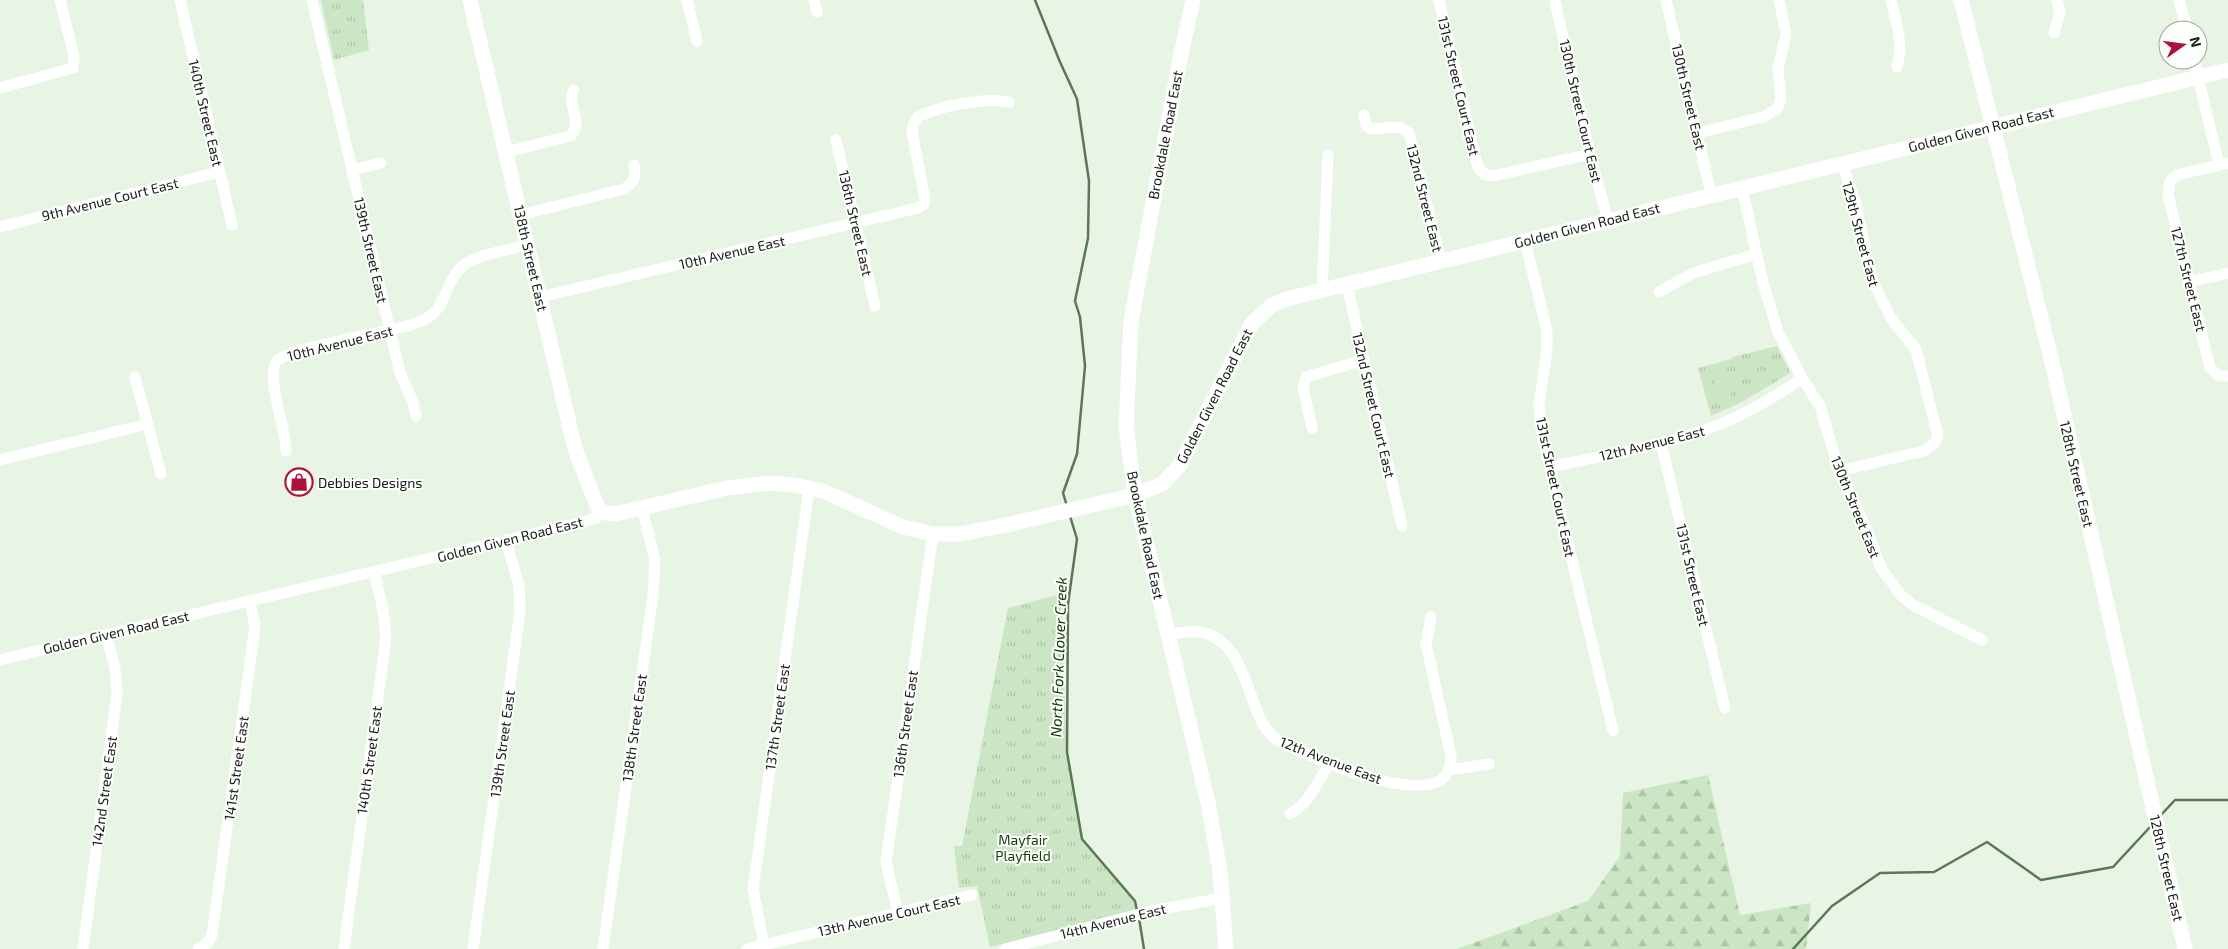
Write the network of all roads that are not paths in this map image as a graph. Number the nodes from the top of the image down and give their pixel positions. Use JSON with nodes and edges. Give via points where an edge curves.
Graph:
{"nodes":[{"id":1,"x":60,"y":0,"type":"edge"},
{"id":2,"x":180,"y":0,"type":"edge"},
{"id":3,"x":312,"y":0,"type":"edge"},
{"id":4,"x":470,"y":0,"type":"edge"},
{"id":5,"x":687,"y":0,"type":"edge"},
{"id":6,"x":1194,"y":0,"type":"edge"},
{"id":7,"x":1439,"y":0,"type":"edge"},
{"id":8,"x":1666,"y":0,"type":"edge"},
{"id":9,"x":1780,"y":0,"type":"edge"},
{"id":10,"x":1891,"y":0,"type":"edge"},
{"id":11,"x":1960,"y":0,"type":"edge"},
{"id":12,"x":2057,"y":0,"type":"edge"},
{"id":13,"x":2179,"y":0,"type":"edge"},
{"id":14,"x":1555,"y":2,"type":"dead end"},
{"id":15,"x":2184,"y":20,"type":"edge"},
{"id":16,"x":2054,"y":33,"type":"dead end"},
{"id":17,"x":697,"y":41,"type":"dead end"},
{"id":18,"x":1897,"y":68,"type":"dead end"},
{"id":19,"x":2196,"y":70,"type":"edge"},
{"id":20,"x":2228,"y":70,"type":"edge"},
{"id":21,"x":2198,"y":77,"type":"junction"},
{"id":22,"x":0,"y":88,"type":"edge"},
{"id":23,"x":574,"y":90,"type":"dead end"},
{"id":24,"x":1009,"y":102,"type":"dead end"},
{"id":25,"x":1364,"y":114,"type":"dead end"},
{"id":26,"x":1992,"y":127,"type":"junction"},
{"id":27,"x":1698,"y":133,"type":"junction"},
{"id":28,"x":836,"y":140,"type":"dead end"},
{"id":29,"x":506,"y":152,"type":"junction"},
{"id":30,"x":1590,"y":154,"type":"junction"},
{"id":31,"x":1328,"y":155,"type":"dead end"},
{"id":32,"x":381,"y":163,"type":"dead end"},
{"id":33,"x":1842,"y":163,"type":"junction"},
{"id":34,"x":2224,"y":164,"type":"edge"},
{"id":35,"x":634,"y":165,"type":"dead end"},
{"id":36,"x":352,"y":170,"type":"junction"},
{"id":37,"x":219,"y":172,"type":"junction"},
{"id":38,"x":1742,"y":187,"type":"junction"},
{"id":39,"x":1711,"y":194,"type":"junction"},
{"id":40,"x":520,"y":215,"type":"junction"},
{"id":41,"x":1608,"y":221,"type":"junction"},
{"id":42,"x":856,"y":224,"type":"junction"},
{"id":43,"x":232,"y":225,"type":"dead end"},
{"id":44,"x":0,"y":227,"type":"edge"},
{"id":45,"x":1525,"y":241,"type":"junction"},
{"id":46,"x":528,"y":246,"type":"junction"},
{"id":47,"x":1757,"y":254,"type":"junction"},
{"id":48,"x":1441,"y":261,"type":"junction"},
{"id":49,"x":2228,"y":273,"type":"edge"},
{"id":50,"x":2189,"y":282,"type":"junction"},
{"id":51,"x":1346,"y":285,"type":"junction"},
{"id":52,"x":1322,"y":291,"type":"junction"},
{"id":53,"x":1659,"y":292,"type":"dead end"},
{"id":54,"x":540,"y":297,"type":"junction"},
{"id":55,"x":875,"y":306,"type":"dead end"},
{"id":56,"x":389,"y":331,"type":"junction"},
{"id":57,"x":1363,"y":360,"type":"junction"},
{"id":58,"x":2222,"y":375,"type":"edge"},
{"id":59,"x":135,"y":377,"type":"dead end"},
{"id":60,"x":1802,"y":378,"type":"junction"},
{"id":61,"x":416,"y":416,"type":"dead end"},
{"id":62,"x":148,"y":424,"type":"junction"},
{"id":63,"x":1312,"y":428,"type":"dead end"},
{"id":64,"x":1661,"y":443,"type":"junction"},
{"id":65,"x":286,"y":451,"type":"dead end"},
{"id":66,"x":0,"y":460,"type":"edge"},
{"id":67,"x":1550,"y":467,"type":"junction"},
{"id":68,"x":1839,"y":471,"type":"junction"},
{"id":69,"x":161,"y":474,"type":"dead end"},
{"id":70,"x":809,"y":489,"type":"junction"},
{"id":71,"x":1135,"y":495,"type":"junction"},
{"id":72,"x":642,"y":508,"type":"junction"},
{"id":73,"x":601,"y":512,"type":"junction"},
{"id":74,"x":1402,"y":526,"type":"dead end"},
{"id":75,"x":933,"y":534,"type":"junction"},
{"id":76,"x":506,"y":540,"type":"junction"},
{"id":77,"x":374,"y":572,"type":"junction"},
{"id":78,"x":250,"y":601,"type":"junction"},
{"id":79,"x":1431,"y":617,"type":"dead end"},
{"id":80,"x":106,"y":634,"type":"junction"},
{"id":81,"x":1168,"y":634,"type":"junction"},
{"id":82,"x":1982,"y":640,"type":"dead end"},
{"id":83,"x":0,"y":660,"type":"edge"},
{"id":84,"x":1725,"y":708,"type":"dead end"},
{"id":85,"x":1613,"y":731,"type":"dead end"},
{"id":86,"x":1330,"y":762,"type":"junction"},
{"id":87,"x":1488,"y":764,"type":"dead end"},
{"id":88,"x":1449,"y":770,"type":"junction"},
{"id":89,"x":1290,"y":814,"type":"dead end"},
{"id":90,"x":972,"y":895,"type":"dead end"},
{"id":91,"x":1223,"y":898,"type":"junction"},
{"id":92,"x":898,"y":913,"type":"junction"},
{"id":93,"x":764,"y":945,"type":"junction"},
{"id":94,"x":83,"y":949,"type":"edge"},
{"id":95,"x":198,"y":949,"type":"edge"},
{"id":96,"x":344,"y":949,"type":"edge"},
{"id":97,"x":473,"y":949,"type":"edge"},
{"id":98,"x":603,"y":949,"type":"edge"},
{"id":99,"x":747,"y":949,"type":"edge"},
{"id":100,"x":1005,"y":949,"type":"edge"},
{"id":101,"x":1226,"y":949,"type":"edge"},
{"id":102,"x":2185,"y":949,"type":"edge"}],
"edges":[{"from":1,"to":22,"type":"street","via":[[74,56],[73,68]]},
{"from":2,"to":37,"type":"street","name":"140th Street East"},
{"from":3,"to":36,"type":"street","name":"139th Street East"},
{"from":4,"to":29,"type":"street","name":"138th Street East"},
{"from":5,"to":17,"type":"street"},
{"from":6,"to":71,"type":"street","name":"Brookdale Road East","via":[[1131,321],[1126,427]]},
{"from":7,"to":30,"type":"street","name":"131st Street Court East","via":[[1480,171],[1493,176]]},
{"from":8,"to":27,"type":"street","name":"130th Street East"},
{"from":9,"to":27,"type":"street","via":[[1786,34],[1778,69],[1781,99],[1777,109],[1763,117]]},
{"from":10,"to":18,"type":"street","via":[[1900,42]]},
{"from":11,"to":26,"type":"street","name":"128th Street East"},
{"from":12,"to":16,"type":"street","via":[[2060,13]]},
{"from":13,"to":15,"type":"street"},
{"from":14,"to":30,"type":"street","name":"130th Street Court East"},
{"from":19,"to":21,"type":"street"},
{"from":20,"to":21,"type":"street","name":"Golden Given Road East"},
{"from":21,"to":26,"type":"street","name":"Golden Given Road East"},
{"from":21,"to":34,"type":"street"},
{"from":23,"to":29,"type":"street","via":[[572,100],[576,129],[570,136]]},
{"from":24,"to":42,"type":"street","name":"10th Avenue East","via":[[991,99],[918,117],[912,132],[924,204]]},
{"from":25,"to":48,"type":"street","name":"132nd Street East","via":[[1366,125],[1371,129],[1400,127],[1409,133]]},
{"from":26,"to":33,"type":"street","name":"Golden Given Road East"},
{"from":26,"to":102,"type":"street","name":"128th Street East","via":[[2052,362]]},
{"from":27,"to":39,"type":"street","name":"130th Street East"},
{"from":28,"to":42,"type":"street","name":"136th Street East"},
{"from":29,"to":40,"type":"street","name":"138th Street East"},
{"from":30,"to":41,"type":"street","name":"130th Street Court East"},
{"from":31,"to":52,"type":"street"},
{"from":32,"to":36,"type":"street"},
{"from":33,"to":38,"type":"street","name":"Golden Given Road East"},
{"from":33,"to":68,"type":"street","name":"129th Street East","via":[[1855,202],[1873,282],[1891,318],[1916,350],[1937,439],[1924,450]]},
{"from":34,"to":50,"type":"street","name":"127th Street East","via":[[2177,175],[2170,181],[2168,194]]},
{"from":35,"to":40,"type":"street","via":[[634,181],[624,189]]},
{"from":36,"to":56,"type":"street","name":"139th Street East"},
{"from":37,"to":43,"type":"street","name":"140th Street East"},
{"from":37,"to":44,"type":"street","name":"9th Avenue Court East"},
{"from":38,"to":39,"type":"street","name":"Golden Given Road East"},
{"from":38,"to":47,"type":"street","name":"130th Street East"},
{"from":39,"to":41,"type":"street","name":"Golden Given Road East"},
{"from":40,"to":46,"type":"street","name":"138th Street East"},
{"from":41,"to":45,"type":"street","name":"Golden Given Road East"},
{"from":42,"to":54,"type":"street","name":"10th Avenue East"},
{"from":42,"to":55,"type":"street","name":"136th Street East"},
{"from":45,"to":48,"type":"street","name":"Golden Given Road East"},
{"from":45,"to":67,"type":"street","name":"131st Street Court East","via":[[1546,331],[1547,350],[1539,410]]},
{"from":46,"to":54,"type":"street","name":"138th Street East"},
{"from":46,"to":56,"type":"street","name":"10th Avenue East","via":[[469,262],[458,271],[434,314],[415,324]]},
{"from":47,"to":53,"type":"street","via":[[1693,273]]},
{"from":47,"to":60,"type":"street","name":"130th Street East","via":[[1778,332]]},
{"from":48,"to":51,"type":"street","name":"Golden Given Road East"},
{"from":49,"to":50,"type":"street"},
{"from":50,"to":58,"type":"street","name":"127th Street East","via":[[2210,368]]},
{"from":51,"to":52,"type":"street","name":"Golden Given Road East"},
{"from":51,"to":57,"type":"street","name":"132nd Street Court East"},
{"from":52,"to":71,"type":"street","name":"Golden Given Road East","via":[[1279,302],[1252,323],[1176,471],[1155,488]]},
{"from":54,"to":73,"type":"street","name":"138th Street East","via":[[579,462]]},
{"from":56,"to":61,"type":"street","name":"139th Street East"},
{"from":56,"to":65,"type":"street","name":"10th Avenue East","via":[[285,355],[276,362],[274,385]]},
{"from":57,"to":63,"type":"street","via":[[1306,377],[1303,387]]},
{"from":57,"to":74,"type":"street","name":"132nd Street Court East"},
{"from":59,"to":62,"type":"street"},
{"from":60,"to":64,"type":"street","name":"12th Avenue East","via":[[1764,403],[1723,423]]},
{"from":60,"to":68,"type":"street","name":"130th Street East","via":[[1820,406]]},
{"from":62,"to":66,"type":"street"},
{"from":62,"to":69,"type":"street"},
{"from":64,"to":67,"type":"street","name":"12th Avenue East"},
{"from":64,"to":84,"type":"street","name":"131st Street East"},
{"from":67,"to":85,"type":"street","name":"131st Street Court East"},
{"from":68,"to":82,"type":"street","name":"130th Street East","via":[[1881,568],[1901,595],[1926,612]]},
{"from":70,"to":72,"type":"street","name":"Golden Given Road East","via":[[769,483],[745,485]]},
{"from":70,"to":75,"type":"street","name":"Golden Given Road East","via":[[823,491],[890,522]]},
{"from":70,"to":93,"type":"street","name":"137th Street East","via":[[753,889]]},
{"from":71,"to":75,"type":"street","name":"Golden Given Road East","via":[[971,533]]},
{"from":71,"to":81,"type":"street","name":"Brookdale Road East"},
{"from":72,"to":73,"type":"street","name":"Golden Given Road East","via":[[615,514]]},
{"from":72,"to":98,"type":"street","name":"138th Street East","via":[[655,560],[653,595]]},
{"from":73,"to":76,"type":"street","name":"Golden Given Road East","via":[[596,518]]},
{"from":75,"to":92,"type":"street","name":"136th Street East","via":[[886,862]]},
{"from":76,"to":77,"type":"street","name":"Golden Given Road East"},
{"from":76,"to":97,"type":"street","name":"139th Street East","via":[[519,586],[520,611]]},
{"from":77,"to":78,"type":"street","name":"Golden Given Road East"},
{"from":77,"to":96,"type":"street","name":"140th Street East","via":[[384,612],[385,645]]},
{"from":78,"to":80,"type":"street","name":"Golden Given Road East"},
{"from":78,"to":95,"type":"street","name":"141st Street East","via":[[255,628],[212,936],[208,944]]},
{"from":79,"to":88,"type":"street","via":[[1426,644],[1451,756]]},
{"from":80,"to":83,"type":"street","name":"Golden Given Road East"},
{"from":80,"to":94,"type":"street","name":"142nd Street East","via":[[116,673],[116,708]]},
{"from":81,"to":86,"type":"street","name":"12th Avenue East","via":[[1201,632],[1224,645],[1240,666],[1269,734],[1284,744]]},
{"from":81,"to":91,"type":"street","name":"Brookdale Road East","via":[[1209,808]]},
{"from":86,"to":88,"type":"street","name":"12th Avenue East","via":[[1374,780],[1393,783],[1437,781]]},
{"from":86,"to":89,"type":"street","via":[[1302,807]]},
{"from":87,"to":88,"type":"street","name":"12th Avenue East"},
{"from":90,"to":92,"type":"street","name":"13th Avenue Court East"},
{"from":91,"to":100,"type":"street","name":"14th Avenue East","via":[[1152,911]]},
{"from":91,"to":101,"type":"street","name":"Brookdale Road East"},
{"from":92,"to":93,"type":"street","name":"13th Avenue Court East"},
{"from":93,"to":99,"type":"street","name":"13th Avenue Court East"}]}
